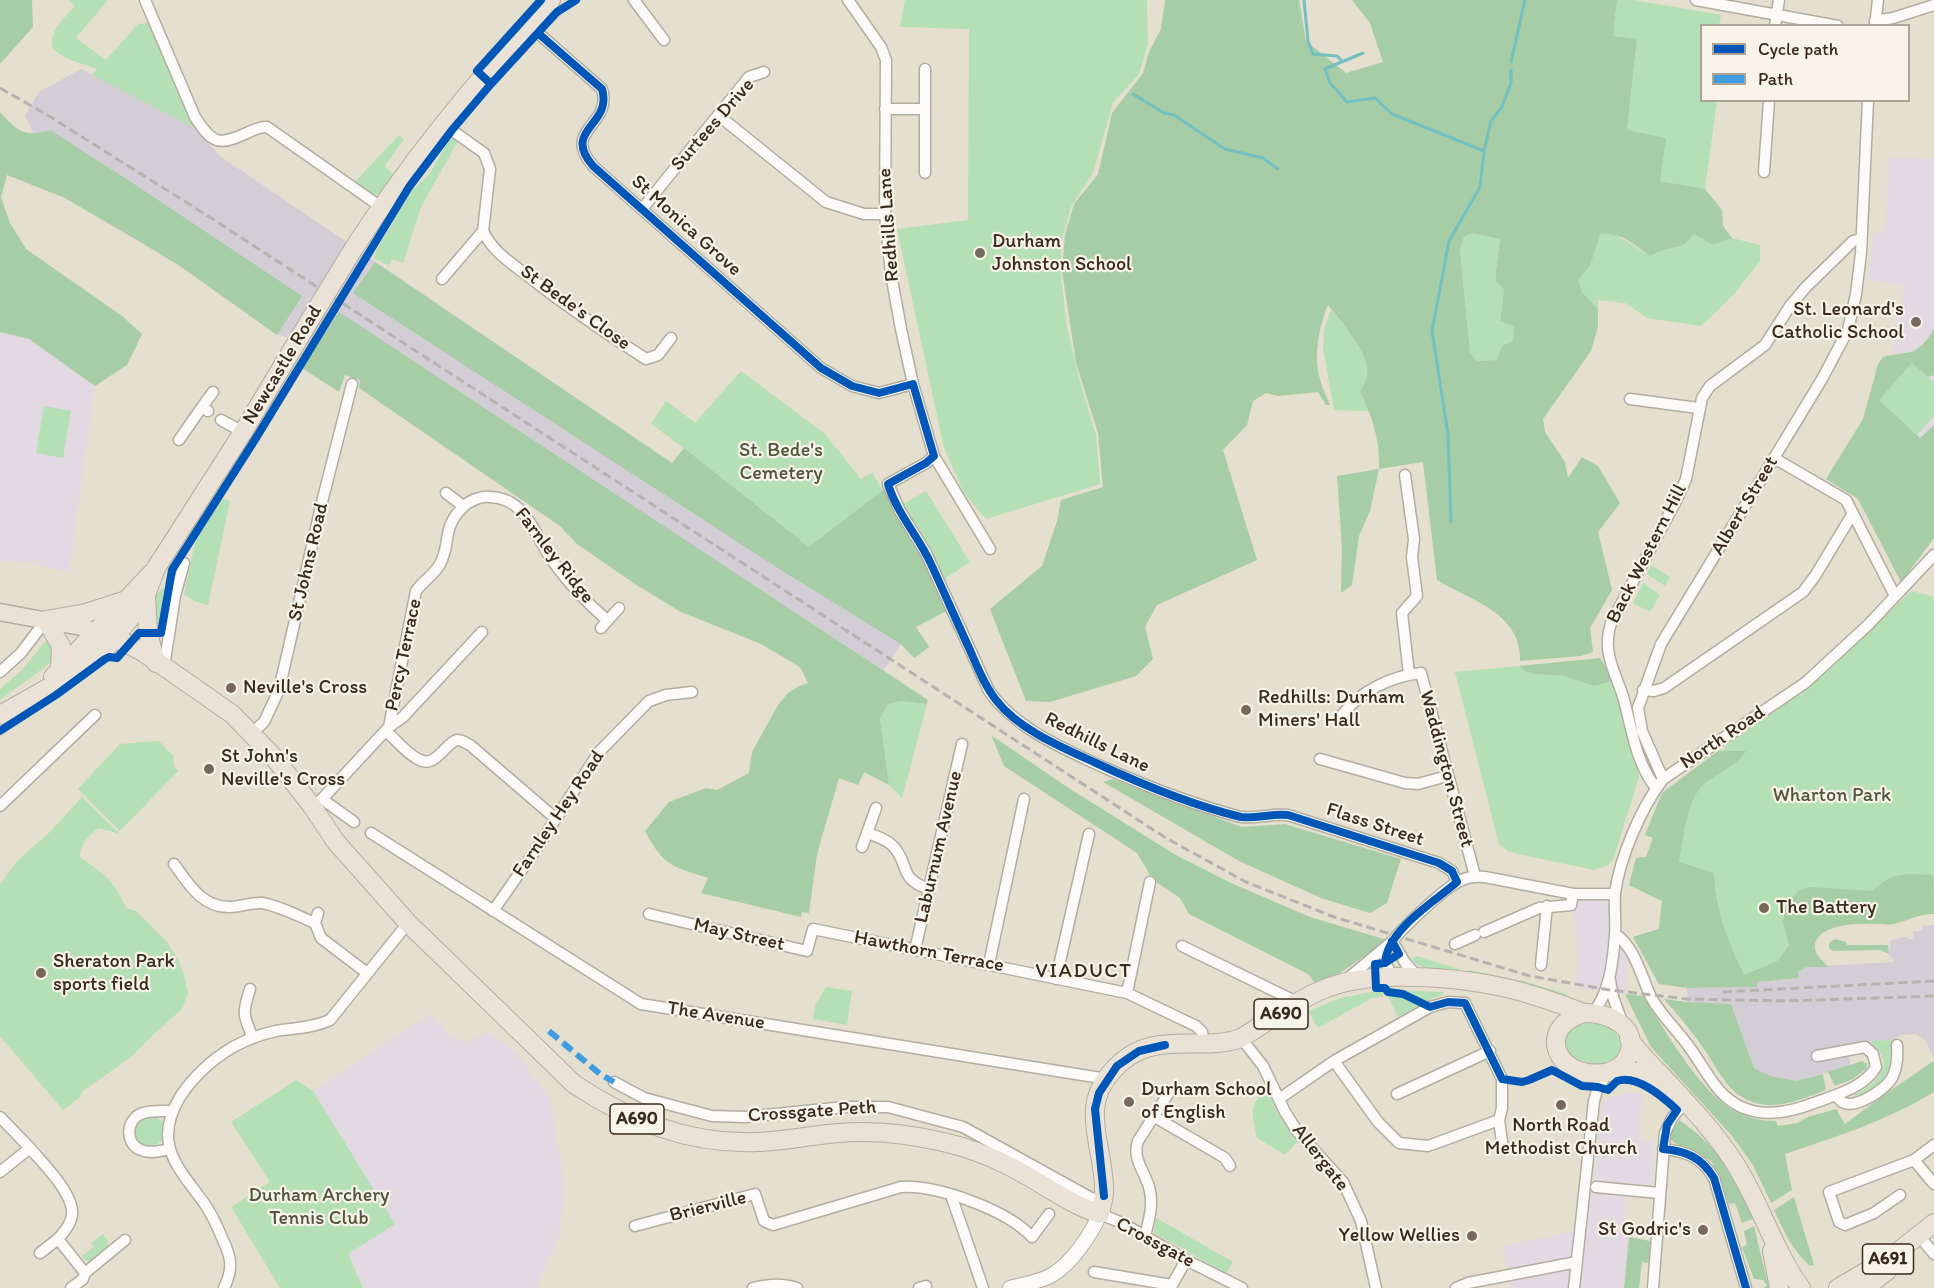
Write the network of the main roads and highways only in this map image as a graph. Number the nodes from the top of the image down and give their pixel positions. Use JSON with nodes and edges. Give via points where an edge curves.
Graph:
{"nodes":[{"id":1,"x":546,"y":2,"type":"edge"},
{"id":2,"x":156,"y":568,"type":"junction"},
{"id":3,"x":146,"y":595,"type":"junction"},
{"id":4,"x":124,"y":600,"type":"junction"},
{"id":5,"x":0,"y":612,"type":"edge"},
{"id":6,"x":46,"y":620,"type":"junction"},
{"id":7,"x":102,"y":639,"type":"junction"},
{"id":8,"x":160,"y":665,"type":"junction"},
{"id":9,"x":60,"y":669,"type":"junction"},
{"id":10,"x":45,"y":688,"type":"junction"},
{"id":11,"x":0,"y":715,"type":"edge"},
{"id":12,"x":1537,"y":997,"type":"junction"},
{"id":13,"x":1588,"y":1013,"type":"junction"},
{"id":14,"x":1560,"y":1029,"type":"junction"},
{"id":15,"x":1626,"y":1032,"type":"junction"},
{"id":16,"x":1613,"y":1070,"type":"junction"},
{"id":17,"x":1685,"y":1102,"type":"junction"},
{"id":18,"x":1765,"y":1217,"type":"junction"},
{"id":19,"x":1934,"y":1223,"type":"edge"},
{"id":20,"x":1931,"y":1244,"type":"edge"},
{"id":21,"x":1779,"y":1288,"type":"edge"},
{"id":22,"x":1801,"y":1288,"type":"edge"},
{"id":23,"x":1838,"y":1288,"type":"edge"},
{"id":24,"x":1865,"y":1288,"type":"edge"}],
"edges":[{"from":1,"to":2,"type":"highway","name":"Newcastle Road","bridge":true,"via":[[443,124],[381,207]]},
{"from":2,"to":3,"type":"highway","name":"Newcastle Road"},
{"from":2,"to":4,"type":"highway","name":"Newcastle Road"},
{"from":3,"to":7,"type":"highway","name":"Newcastle Road","via":[[132,616]]},
{"from":3,"to":8,"type":"highway","via":[[148,633]]},
{"from":4,"to":6,"type":"highway","via":[[86,613]]},
{"from":4,"to":7,"type":"highway","name":"Newcastle Road"},
{"from":5,"to":6,"type":"main road","number":"A690"},
{"from":6,"to":7,"type":"main road","number":"A690"},
{"from":6,"to":9,"type":"highway","via":[[61,646]]},
{"from":7,"to":8,"type":"highway","number":"A690","via":[[138,660]]},
{"from":7,"to":9,"type":"highway"},
{"from":7,"to":10,"type":"highway","via":[[62,680]]},
{"from":8,"to":12,"type":"highway","number":"A690","via":[[218,702],[272,754],[317,803],[336,842],[372,884],[574,1084],[651,1125],[704,1140],[758,1142],[869,1132],[944,1142],[1013,1167],[1100,1214],[1104,1196],[1095,1109],[1107,1079],[1117,1066],[1139,1051],[1165,1045],[1230,1042],[1324,988],[1344,983],[1418,977],[1463,981]]},
{"from":9,"to":10,"type":"highway"},
{"from":10,"to":11,"type":"highway"},
{"from":12,"to":13,"type":"highway","number":"A690"},
{"from":12,"to":14,"type":"highway"},
{"from":13,"to":14,"type":"highway","via":[[1568,1019]]},
{"from":13,"to":15,"type":"highway","number":"A690","via":[[1616,1019]]},
{"from":14,"to":16,"type":"highway","number":"A690","via":[[1556,1045],[1570,1066],[1592,1074]]},
{"from":15,"to":16,"type":"highway","via":[[1628,1057]]},
{"from":15,"to":17,"type":"highway","number":"A690"},
{"from":16,"to":17,"type":"highway","number":"A690","via":[[1629,1070]]},
{"from":17,"to":18,"type":"highway","number":"A690","via":[[1734,1162]]},
{"from":18,"to":21,"type":"highway","number":"A690"},
{"from":18,"to":22,"type":"highway","number":"A690"},
{"from":19,"to":23,"type":"highway","number":"A691","via":[[1891,1257]]},
{"from":20,"to":24,"type":"highway","number":"A691"}]}
